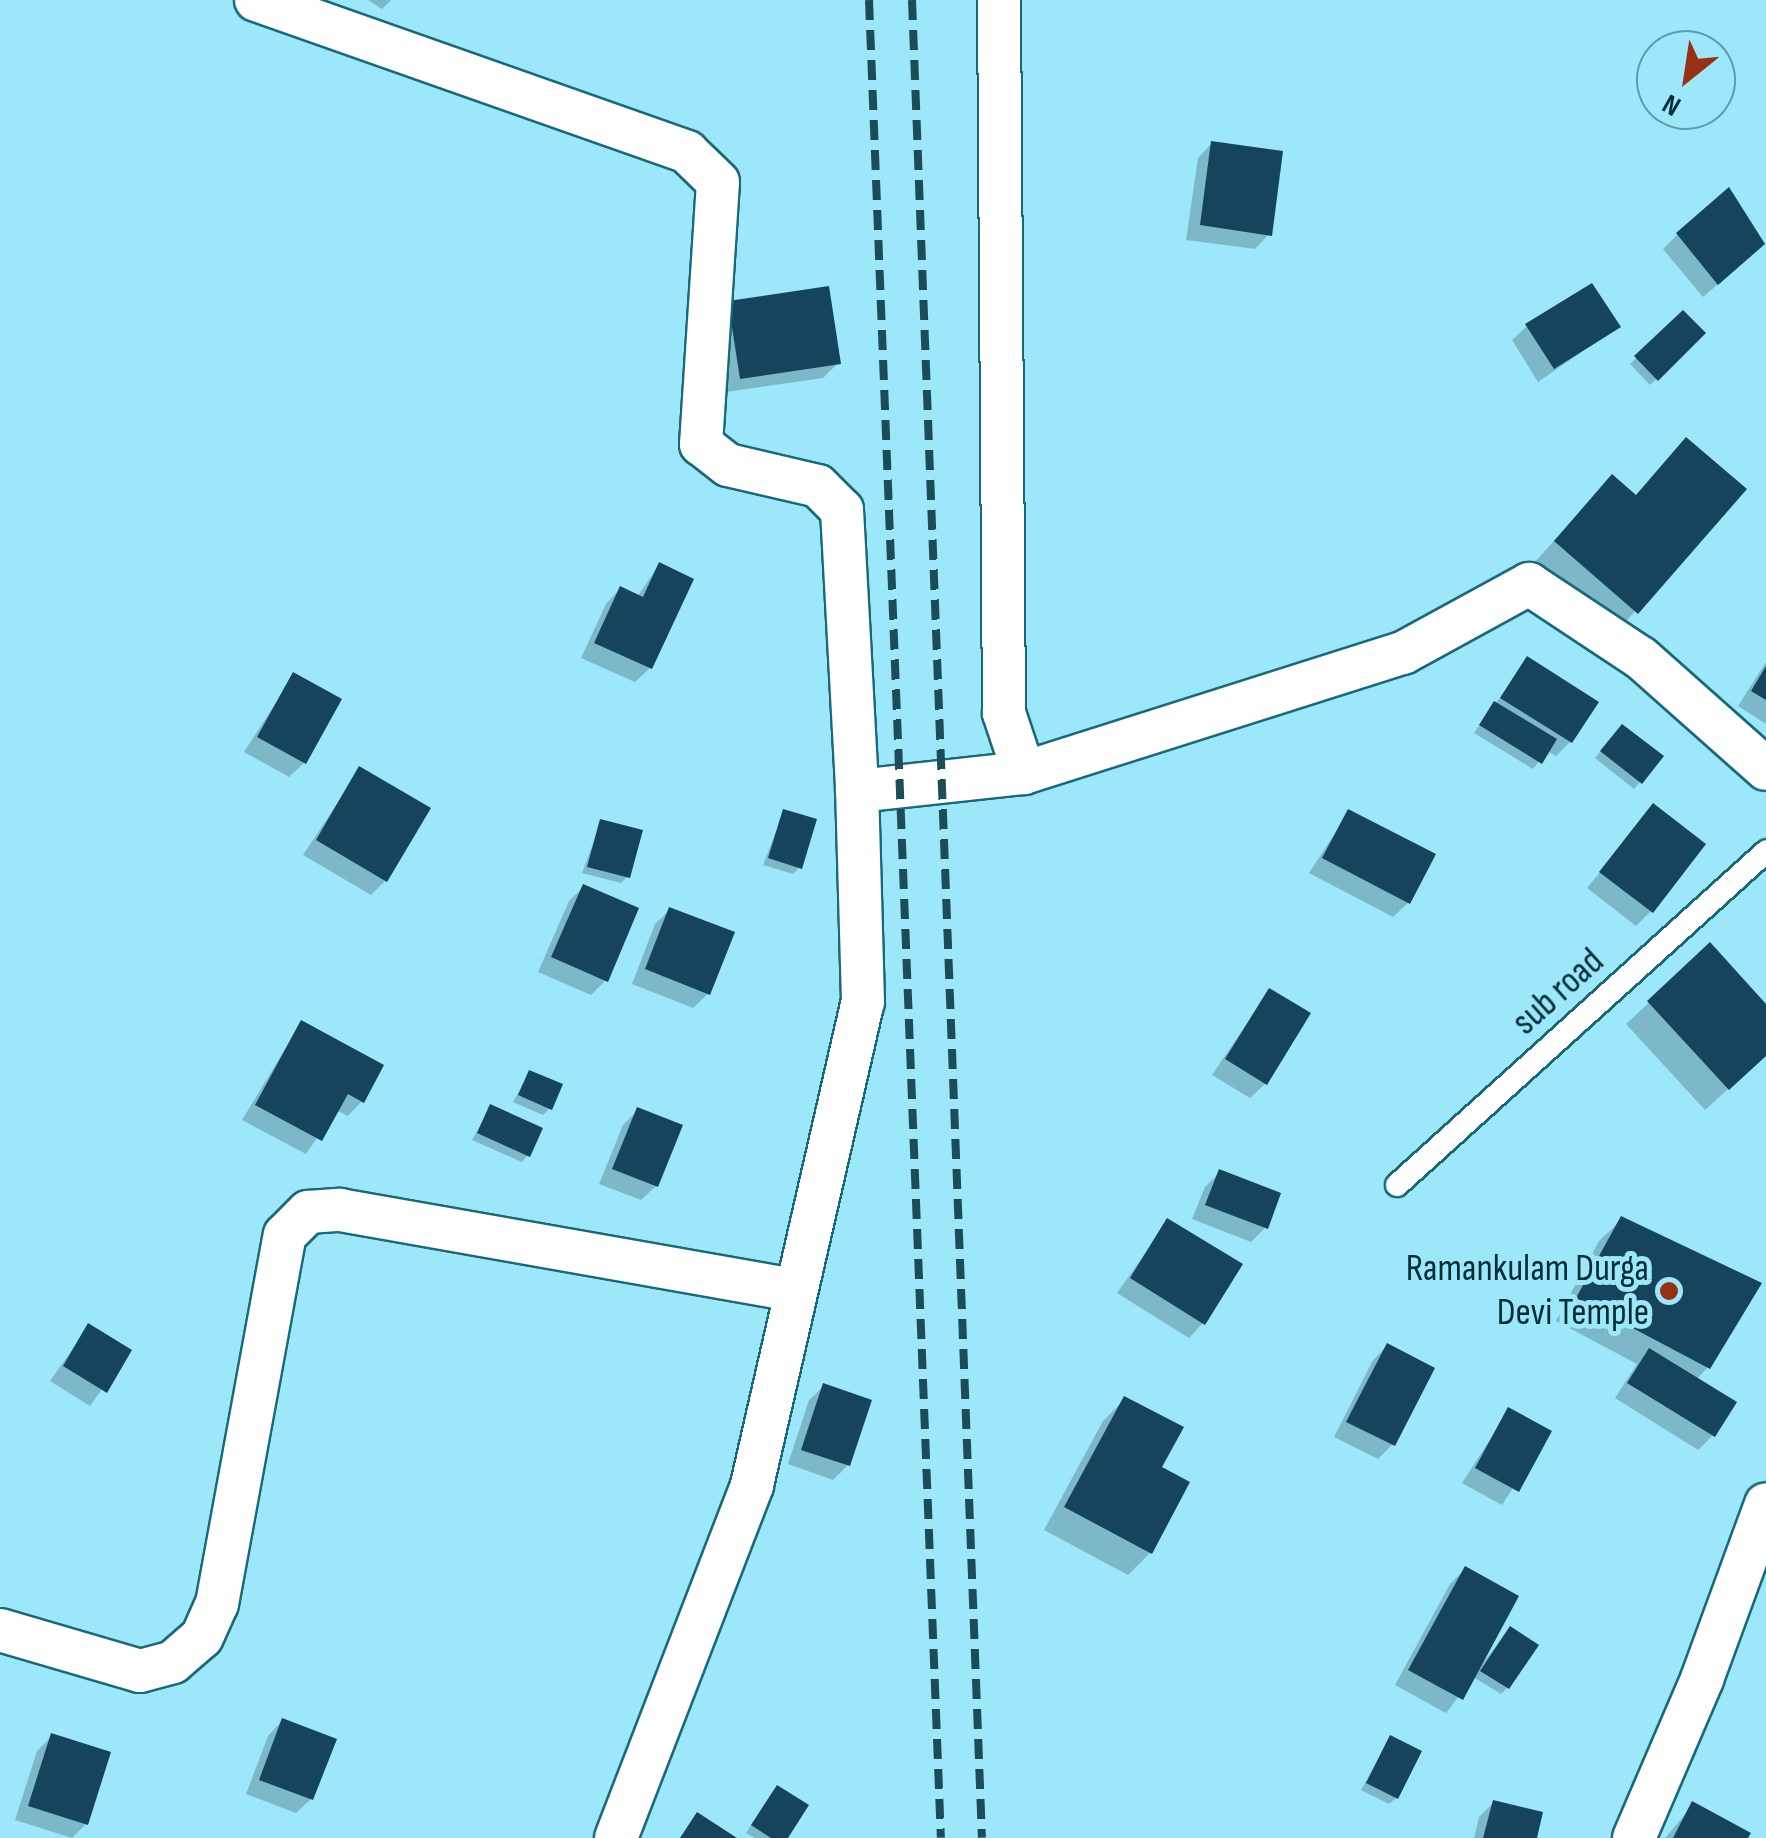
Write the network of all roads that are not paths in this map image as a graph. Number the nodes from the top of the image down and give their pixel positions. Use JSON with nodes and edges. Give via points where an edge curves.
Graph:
{"nodes":[{"id":1,"x":256,"y":0,"type":"edge"},
{"id":2,"x":999,"y":0,"type":"edge"},
{"id":3,"x":1766,"y":769,"type":"edge"},
{"id":4,"x":1024,"y":773,"type":"junction"},
{"id":5,"x":857,"y":791,"type":"junction"},
{"id":6,"x":1766,"y":851,"type":"edge"},
{"id":7,"x":1398,"y":1185,"type":"dead end"},
{"id":8,"x":794,"y":1290,"type":"junction"},
{"id":9,"x":1766,"y":1504,"type":"edge"},
{"id":10,"x":0,"y":1630,"type":"edge"},
{"id":11,"x":616,"y":1838,"type":"edge"},
{"id":12,"x":1634,"y":1838,"type":"edge"}],
"edges":[{"from":1,"to":5,"type":"street","via":[[687,152],[718,182],[701,444],[728,465],[818,486],[842,510]]},
{"from":2,"to":4,"type":"street","via":[[1004,713]]},
{"from":3,"to":4,"type":"street","via":[[1641,658],[1529,584],[1402,653]]},
{"from":4,"to":5,"type":"street"},
{"from":5,"to":8,"type":"street","via":[[863,1002]]},
{"from":6,"to":7,"type":"lane","name":"sub road"},
{"from":8,"to":10,"type":"street","via":[[340,1210],[308,1212],[285,1236],[218,1604],[202,1637],[173,1662],[140,1670]]},
{"from":8,"to":11,"type":"street","via":[[752,1485]]},
{"from":9,"to":12,"type":"street"}]}
